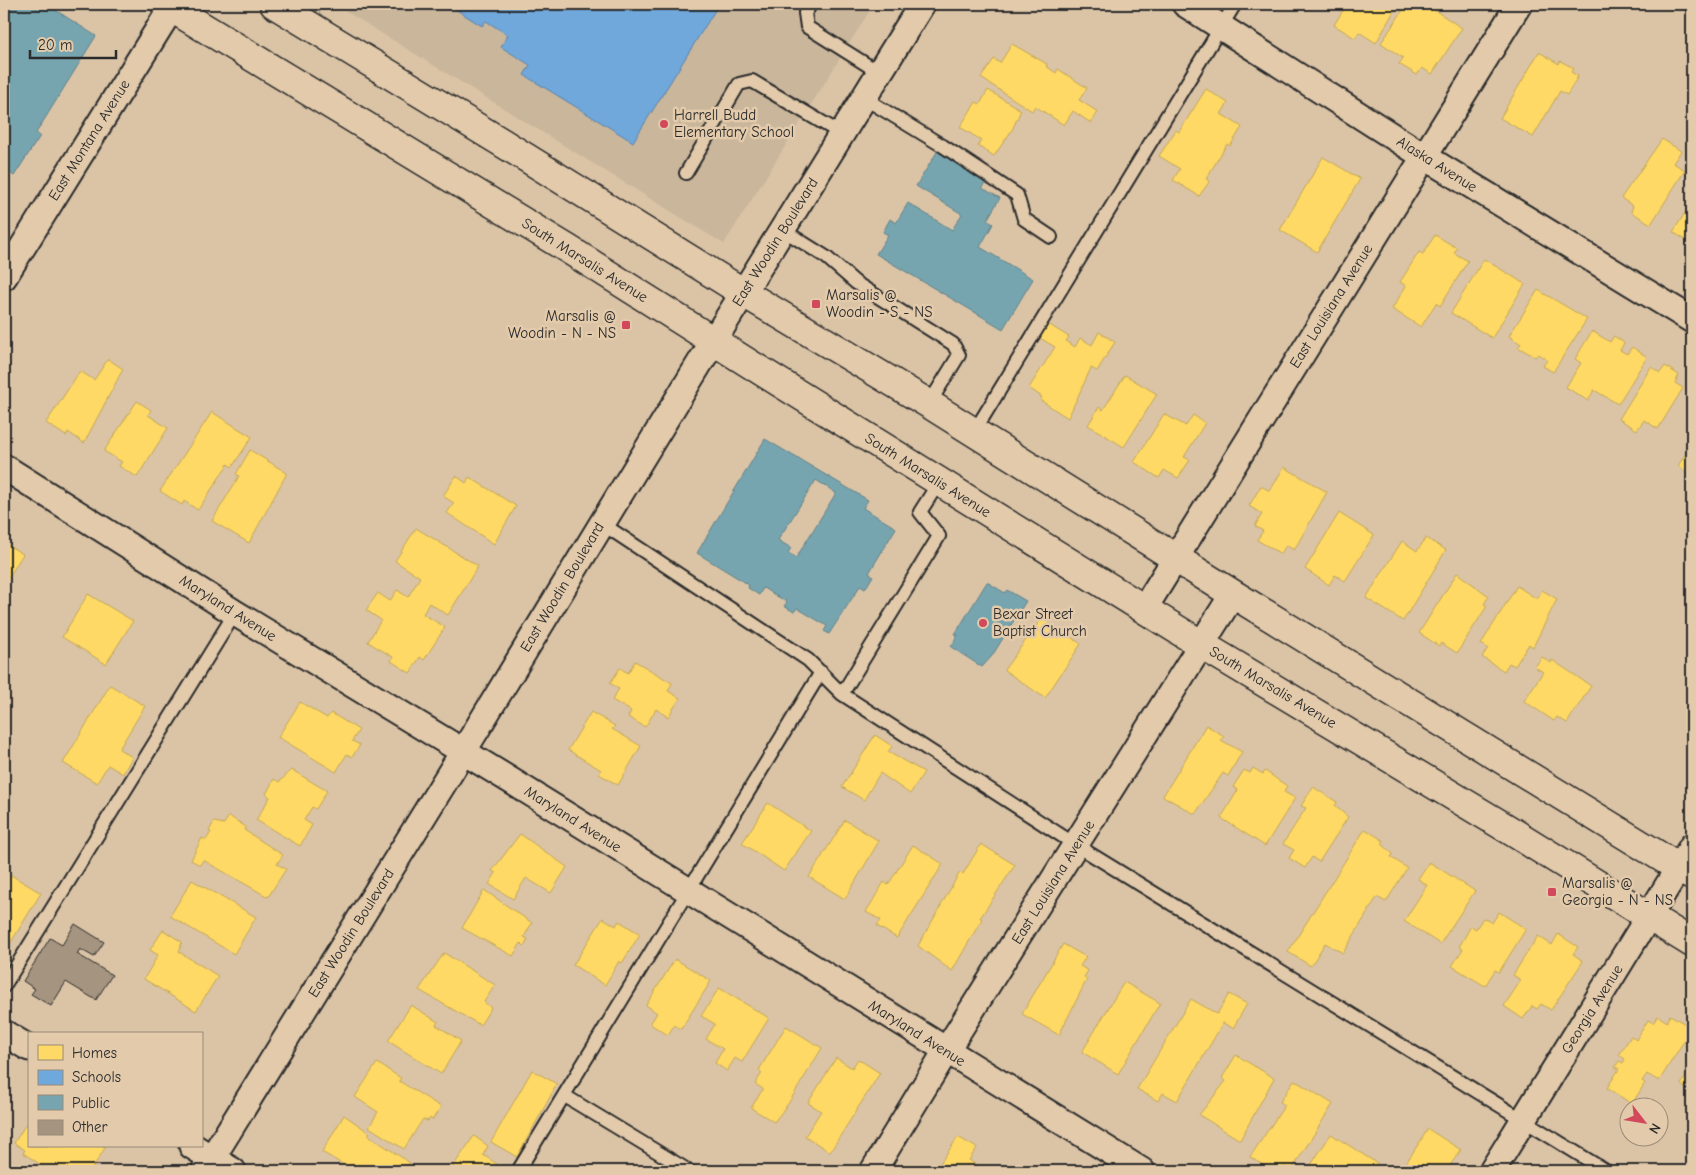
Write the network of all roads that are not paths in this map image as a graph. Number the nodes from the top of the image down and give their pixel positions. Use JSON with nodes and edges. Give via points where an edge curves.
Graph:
{"nodes":[{"id":1,"x":274,"y":4,"type":"edge"},
{"id":2,"x":811,"y":4,"type":"edge"},
{"id":3,"x":922,"y":4,"type":"edge"},
{"id":4,"x":1185,"y":4,"type":"edge"},
{"id":5,"x":1235,"y":4,"type":"edge"},
{"id":6,"x":1519,"y":4,"type":"edge"},
{"id":7,"x":170,"y":5,"type":"edge"},
{"id":8,"x":1222,"y":26,"type":"junction"},
{"id":9,"x":880,"y":73,"type":"junction"},
{"id":10,"x":864,"y":98,"type":"junction"},
{"id":11,"x":842,"y":134,"type":"junction"},
{"id":12,"x":1425,"y":156,"type":"junction"},
{"id":13,"x":686,"y":173,"type":"dead end"},
{"id":14,"x":783,"y":230,"type":"junction"},
{"id":15,"x":1051,"y":237,"type":"dead end"},
{"id":16,"x":4,"y":277,"type":"edge"},
{"id":17,"x":744,"y":293,"type":"junction"},
{"id":18,"x":1692,"y":320,"type":"edge"},
{"id":19,"x":714,"y":342,"type":"junction"},
{"id":20,"x":929,"y":404,"type":"junction"},
{"id":21,"x":974,"y":432,"type":"junction"},
{"id":22,"x":4,"y":467,"type":"edge"},
{"id":23,"x":939,"y":482,"type":"junction"},
{"id":24,"x":601,"y":523,"type":"junction"},
{"id":25,"x":1176,"y":558,"type":"junction"},
{"id":26,"x":1233,"y":594,"type":"junction"},
{"id":27,"x":1144,"y":609,"type":"junction"},
{"id":28,"x":235,"y":613,"type":"junction"},
{"id":29,"x":1202,"y":645,"type":"junction"},
{"id":30,"x":821,"y":672,"type":"junction"},
{"id":31,"x":842,"y":694,"type":"junction"},
{"id":32,"x":463,"y":752,"type":"junction"},
{"id":33,"x":1076,"y":845,"type":"junction"},
{"id":34,"x":1688,"y":863,"type":"edge"},
{"id":35,"x":689,"y":890,"type":"junction"},
{"id":36,"x":1650,"y":917,"type":"junction"},
{"id":37,"x":1692,"y":944,"type":"edge"},
{"id":38,"x":4,"y":986,"type":"edge"},
{"id":39,"x":4,"y":1033,"type":"edge"},
{"id":40,"x":28,"y":1047,"type":"edge"},
{"id":41,"x":946,"y":1051,"type":"junction"},
{"id":42,"x":566,"y":1096,"type":"junction"},
{"id":43,"x":1523,"y":1120,"type":"junction"},
{"id":44,"x":202,"y":1159,"type":"edge"},
{"id":45,"x":233,"y":1171,"type":"edge"},
{"id":46,"x":518,"y":1171,"type":"edge"},
{"id":47,"x":689,"y":1171,"type":"edge"},
{"id":48,"x":874,"y":1171,"type":"edge"},
{"id":49,"x":1142,"y":1171,"type":"edge"},
{"id":50,"x":1492,"y":1171,"type":"edge"},
{"id":51,"x":1606,"y":1171,"type":"edge"}],
"edges":[{"from":1,"to":17,"type":"main road"},
{"from":2,"to":9,"type":"lane","via":[[804,13],[807,27]]},
{"from":3,"to":9,"type":"street","name":"East Woodin Boulevard"},
{"from":4,"to":8,"type":"street","name":"Alaska Avenue"},
{"from":5,"to":8,"type":"lane"},
{"from":6,"to":12,"type":"street","name":"East Louisiana Avenue"},
{"from":7,"to":16,"type":"street","name":"East Montana Avenue"},
{"from":7,"to":19,"type":"main road","name":"South Marsalis Avenue"},
{"from":8,"to":12,"type":"street","name":"Alaska Avenue"},
{"from":8,"to":21,"type":"lane"},
{"from":9,"to":10,"type":"street","name":"East Woodin Boulevard"},
{"from":10,"to":11,"type":"street","name":"East Woodin Boulevard"},
{"from":10,"to":15,"type":"lane","via":[[1017,195],[1024,219]]},
{"from":11,"to":13,"type":"lane","via":[[752,81],[739,84]]},
{"from":11,"to":14,"type":"street","name":"East Woodin Boulevard"},
{"from":12,"to":18,"type":"street","name":"Alaska Avenue"},
{"from":12,"to":25,"type":"street","name":"East Louisiana Avenue"},
{"from":14,"to":17,"type":"street","name":"East Woodin Boulevard"},
{"from":14,"to":20,"type":"lane","via":[[826,257],[856,283],[953,344],[959,355]]},
{"from":17,"to":19,"type":"street","name":"East Woodin Boulevard"},
{"from":17,"to":20,"type":"main road"},
{"from":19,"to":23,"type":"main road","name":"South Marsalis Avenue"},
{"from":19,"to":24,"type":"street","name":"East Woodin Boulevard"},
{"from":20,"to":21,"type":"main road"},
{"from":21,"to":25,"type":"main road"},
{"from":22,"to":28,"type":"street","name":"Maryland Avenue"},
{"from":23,"to":27,"type":"main road","name":"South Marsalis Avenue"},
{"from":23,"to":31,"type":"lane","via":[[920,512],[939,536]]},
{"from":24,"to":30,"type":"lane","via":[[808,660]]},
{"from":24,"to":32,"type":"street","name":"East Woodin Boulevard"},
{"from":25,"to":26,"type":"main road"},
{"from":25,"to":27,"type":"street","name":"East Louisiana Avenue"},
{"from":26,"to":29,"type":"street","name":"East Louisiana Avenue"},
{"from":26,"to":34,"type":"main road"},
{"from":27,"to":29,"type":"main road","name":"South Marsalis Avenue"},
{"from":28,"to":32,"type":"street","name":"Maryland Avenue"},
{"from":28,"to":38,"type":"lane"},
{"from":29,"to":33,"type":"street","name":"East Louisiana Avenue"},
{"from":29,"to":36,"type":"main road","name":"South Marsalis Avenue"},
{"from":30,"to":31,"type":"lane"},
{"from":30,"to":35,"type":"lane"},
{"from":31,"to":33,"type":"lane"},
{"from":32,"to":35,"type":"street","name":"Maryland Avenue"},
{"from":32,"to":44,"type":"street","name":"East Woodin Boulevard"},
{"from":33,"to":41,"type":"street","name":"East Louisiana Avenue"},
{"from":33,"to":43,"type":"lane"},
{"from":34,"to":36,"type":"street","name":"Georgia Avenue"},
{"from":35,"to":41,"type":"street","name":"Maryland Avenue"},
{"from":35,"to":42,"type":"lane"},
{"from":36,"to":37,"type":"main road","name":"South Marsalis Avenue"},
{"from":36,"to":43,"type":"street","name":"Georgia Avenue"},
{"from":39,"to":40,"type":"street"},
{"from":41,"to":48,"type":"street","name":"East Louisiana Avenue"},
{"from":41,"to":49,"type":"street","name":"Maryland Avenue"},
{"from":42,"to":46,"type":"lane"},
{"from":42,"to":47,"type":"lane"},
{"from":43,"to":50,"type":"street","name":"Georgia Avenue"},
{"from":43,"to":51,"type":"lane"},
{"from":44,"to":45,"type":"street"}]}
